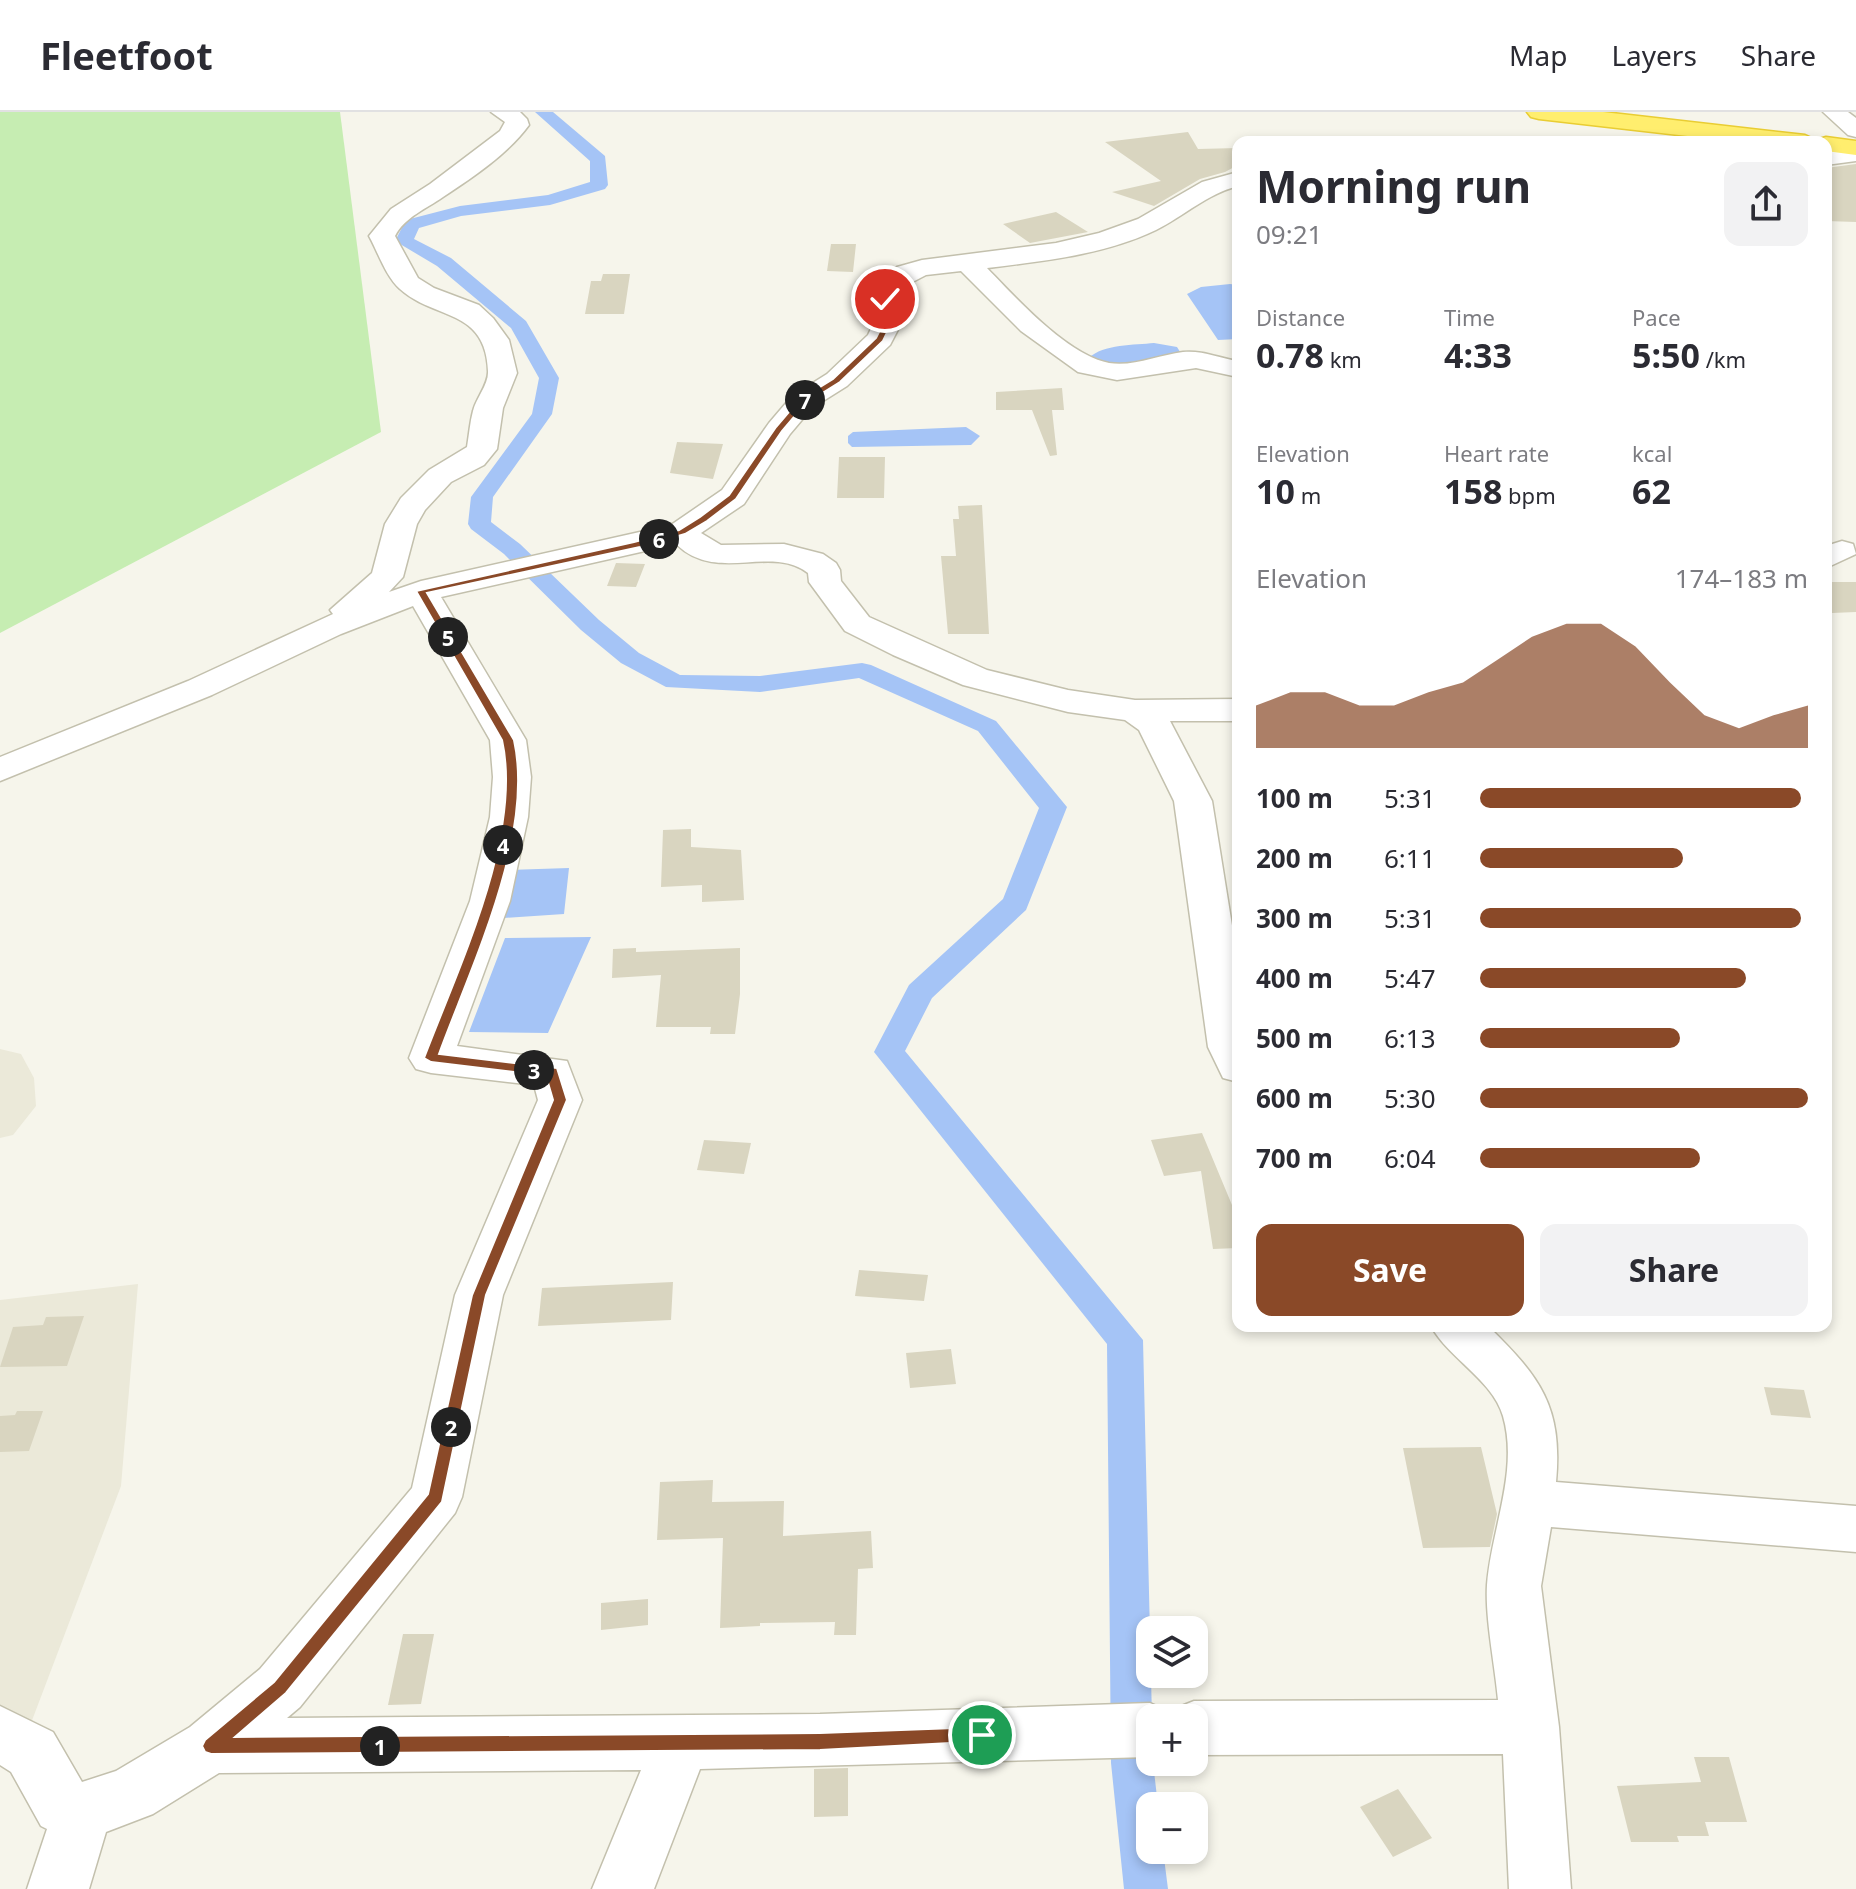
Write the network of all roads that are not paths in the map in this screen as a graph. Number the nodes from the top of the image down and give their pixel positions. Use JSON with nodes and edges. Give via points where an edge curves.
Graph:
{"nodes":[{"id":1,"x":502,"y":112,"type":"edge"},
{"id":2,"x":1539,"y":112,"type":"edge"},
{"id":3,"x":1834,"y":112,"type":"edge"},
{"id":4,"x":1856,"y":130,"type":"edge"},
{"id":5,"x":1752,"y":136,"type":"edge"},
{"id":6,"x":1832,"y":145,"type":"edge"},
{"id":7,"x":1856,"y":148,"type":"edge"},
{"id":8,"x":1856,"y":154,"type":"edge"},
{"id":9,"x":1832,"y":157,"type":"edge"},
{"id":10,"x":1232,"y":181,"type":"edge"},
{"id":11,"x":966,"y":261,"type":"junction"},
{"id":12,"x":1232,"y":369,"type":"edge"},
{"id":13,"x":682,"y":532,"type":"junction"},
{"id":14,"x":421,"y":591,"type":"junction"},
{"id":15,"x":329,"y":627,"type":"junction"},
{"id":16,"x":1232,"y":710,"type":"edge"},
{"id":17,"x":1135,"y":711,"type":"junction"},
{"id":18,"x":0,"y":770,"type":"edge"},
{"id":19,"x":1232,"y":1052,"type":"edge"},
{"id":20,"x":1462,"y":1332,"type":"edge"},
{"id":21,"x":1528,"y":1502,"type":"junction"},
{"id":22,"x":1856,"y":1529,"type":"edge"},
{"id":23,"x":1530,"y":1727,"type":"junction"},
{"id":24,"x":1221,"y":1728,"type":"edge"},
{"id":25,"x":1136,"y":1730,"type":"edge"},
{"id":26,"x":0,"y":1733,"type":"edge"},
{"id":27,"x":681,"y":1743,"type":"junction"},
{"id":28,"x":211,"y":1746,"type":"junction"},
{"id":29,"x":82,"y":1811,"type":"junction"},
{"id":30,"x":58,"y":1889,"type":"edge"},
{"id":31,"x":623,"y":1889,"type":"edge"},
{"id":32,"x":1540,"y":1889,"type":"edge"}],
"edges":[{"from":1,"to":15,"type":"street","via":[[516,119],[508,136],[399,214],[382,236],[408,283],[469,311],[495,340],[503,373],[488,408],[482,449],[440,476],[412,505],[401,524],[387,577]]},
{"from":2,"to":5,"type":"highway"},
{"from":3,"to":4,"type":"street"},
{"from":6,"to":7,"type":"highway"},
{"from":8,"to":9,"type":"street"},
{"from":10,"to":11,"type":"street","via":[[1110,238]]},
{"from":11,"to":12,"type":"street","via":[[1033,328],[1101,370],[1129,373],[1197,360]]},
{"from":11,"to":13,"type":"street","via":[[922,268],[891,283],[885,299],[889,320],[880,339],[837,380],[802,402],[733,497]]},
{"from":13,"to":14,"type":"street"},
{"from":13,"to":17,"type":"street","via":[[708,552],[813,559],[857,624],[975,678]]},
{"from":14,"to":15,"type":"street"},
{"from":14,"to":28,"type":"street","via":[[508,740],[514,766],[511,815],[486,910],[431,1058],[552,1072],[560,1100],[479,1295],[436,1497],[280,1688]]},
{"from":15,"to":18,"type":"street","via":[[200,688]]},
{"from":16,"to":17,"type":"street"},
{"from":17,"to":19,"type":"street","via":[[1154,724],[1193,801]]},
{"from":20,"to":21,"type":"street","via":[[1504,1373],[1527,1409],[1534,1445]]},
{"from":21,"to":22,"type":"street"},
{"from":21,"to":23,"type":"street","via":[[1514,1586]]},
{"from":23,"to":24,"type":"street"},
{"from":23,"to":32,"type":"street"},
{"from":25,"to":27,"type":"street"},
{"from":26,"to":29,"type":"street","via":[[32,1752],[62,1806]]},
{"from":27,"to":28,"type":"street"},
{"from":27,"to":31,"type":"street"},
{"from":28,"to":29,"type":"street","via":[[132,1794]]},
{"from":29,"to":30,"type":"street"}]}
